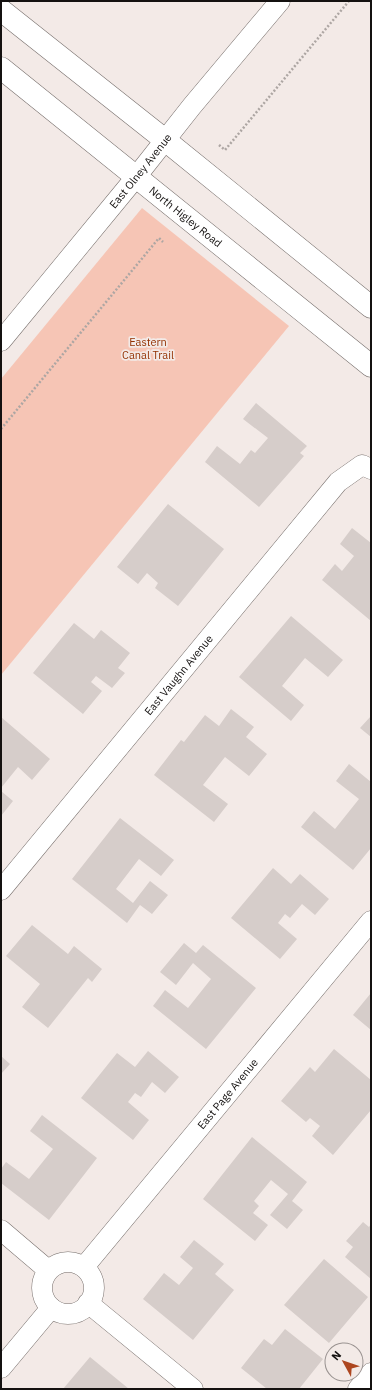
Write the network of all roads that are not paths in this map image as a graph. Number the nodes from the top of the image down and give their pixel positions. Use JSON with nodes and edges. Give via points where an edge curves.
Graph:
{"nodes":[{"id":1,"x":280,"y":1,"type":"edge"},
{"id":2,"x":1,"y":10,"type":"edge"},
{"id":3,"x":1,"y":68,"type":"edge"},
{"id":4,"x":166,"y":140,"type":"junction"},
{"id":5,"x":136,"y":177,"type":"junction"},
{"id":6,"x":371,"y":307,"type":"edge"},
{"id":7,"x":1,"y":341,"type":"edge"},
{"id":8,"x":371,"y":366,"type":"edge"},
{"id":9,"x":366,"y":467,"type":"edge"},
{"id":10,"x":1,"y":890,"type":"edge"},
{"id":11,"x":371,"y":921,"type":"edge"},
{"id":12,"x":1,"y":1230,"type":"edge"},
{"id":13,"x":84,"y":1267,"type":"junction"},
{"id":14,"x":48,"y":1270,"type":"junction"},
{"id":15,"x":88,"y":1303,"type":"junction"},
{"id":16,"x":51,"y":1308,"type":"junction"},
{"id":17,"x":1,"y":1368,"type":"edge"},
{"id":18,"x":371,"y":1372,"type":"edge"},
{"id":19,"x":193,"y":1389,"type":"edge"},
{"id":20,"x":358,"y":1389,"type":"edge"}],
"edges":[{"from":1,"to":4,"type":"street","name":"East Olney Avenue"},
{"from":2,"to":4,"type":"main road"},
{"from":3,"to":5,"type":"main road","name":"North Higley Road"},
{"from":4,"to":5,"type":"street","name":"East Olney Avenue"},
{"from":4,"to":6,"type":"main road"},
{"from":5,"to":7,"type":"street","name":"East Olney Avenue"},
{"from":5,"to":8,"type":"main road","name":"North Higley Road"},
{"from":9,"to":10,"type":"street","name":"East Vaughn Avenue","via":[[338,482]]},
{"from":11,"to":13,"type":"street","name":"East Page Avenue"},
{"from":12,"to":14,"type":"street"},
{"from":13,"to":14,"type":"street","via":[[77,1263],[61,1262]]},
{"from":13,"to":15,"type":"street","via":[[93,1280],[94,1288]]},
{"from":14,"to":16,"type":"street","via":[[44,1277],[42,1294]]},
{"from":15,"to":16,"type":"street","via":[[74,1313],[66,1314]]},
{"from":15,"to":19,"type":"street"},
{"from":16,"to":17,"type":"street"},
{"from":18,"to":20,"type":"street"}]}
